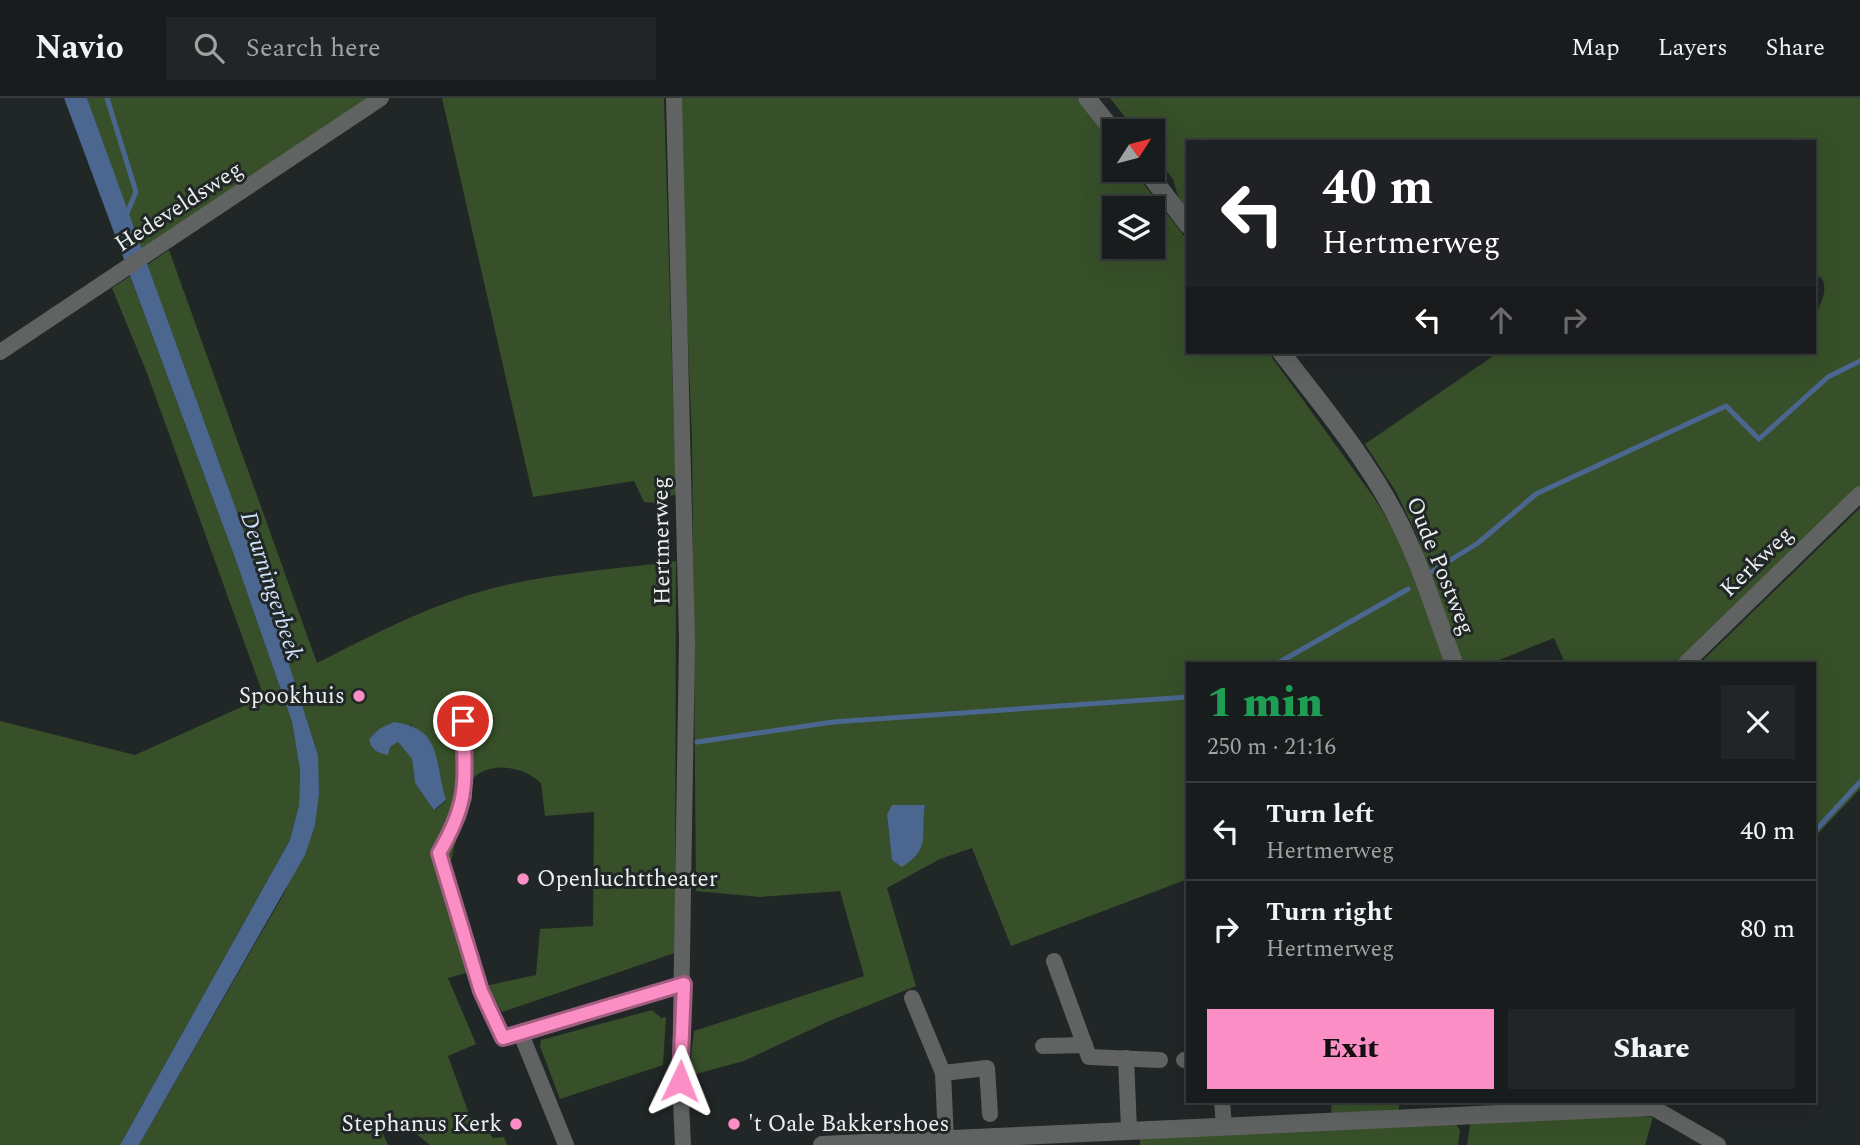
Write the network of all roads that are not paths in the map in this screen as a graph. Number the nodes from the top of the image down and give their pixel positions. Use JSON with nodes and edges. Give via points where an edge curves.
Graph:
{"nodes":[{"id":1,"x":382,"y":98,"type":"edge"},
{"id":2,"x":674,"y":98,"type":"edge"},
{"id":3,"x":1087,"y":98,"type":"edge"},
{"id":4,"x":1104,"y":119,"type":"edge"},
{"id":5,"x":1155,"y":182,"type":"edge"},
{"id":6,"x":1186,"y":222,"type":"edge"},
{"id":7,"x":0,"y":352,"type":"edge"},
{"id":8,"x":1283,"y":354,"type":"edge"},
{"id":9,"x":1860,"y":494,"type":"edge"},
{"id":10,"x":1454,"y":662,"type":"edge"},
{"id":11,"x":1687,"y":662,"type":"edge"},
{"id":12,"x":463,"y":721,"type":"dead end"},
{"id":13,"x":1054,"y":961,"type":"dead end"},
{"id":14,"x":684,"y":984,"type":"junction"},
{"id":15,"x":912,"y":998,"type":"dead end"},
{"id":16,"x":521,"y":1034,"type":"junction"},
{"id":17,"x":1085,"y":1045,"type":"junction"},
{"id":18,"x":1043,"y":1046,"type":"dead end"},
{"id":19,"x":1126,"y":1058,"type":"junction"},
{"id":20,"x":1160,"y":1060,"type":"dead end"},
{"id":21,"x":943,"y":1073,"type":"junction"},
{"id":22,"x":1222,"y":1103,"type":"edge"},
{"id":23,"x":1648,"y":1104,"type":"edge"},
{"id":24,"x":1466,"y":1108,"type":"edge"},
{"id":25,"x":990,"y":1114,"type":"dead end"},
{"id":26,"x":1224,"y":1125,"type":"junction"},
{"id":27,"x":1129,"y":1130,"type":"junction"},
{"id":28,"x":1091,"y":1139,"type":"edge"},
{"id":29,"x":946,"y":1140,"type":"junction"},
{"id":30,"x":566,"y":1145,"type":"edge"},
{"id":31,"x":683,"y":1145,"type":"edge"},
{"id":32,"x":822,"y":1145,"type":"edge"},
{"id":33,"x":1718,"y":1145,"type":"edge"}],
"edges":[{"from":1,"to":7,"type":"street","name":"Hedeveldsweg"},
{"from":2,"to":14,"type":"street","name":"Hertmerweg","via":[[687,641]]},
{"from":3,"to":4,"type":"street"},
{"from":5,"to":6,"type":"street"},
{"from":8,"to":10,"type":"street","name":"Oude Postweg","via":[[1362,458],[1394,512]]},
{"from":9,"to":11,"type":"street","name":"Kerkweg"},
{"from":12,"to":16,"type":"street","via":[[464,797],[439,853],[487,1003],[503,1038]]},
{"from":13,"to":17,"type":"street"},
{"from":14,"to":16,"type":"street"},
{"from":14,"to":31,"type":"street","name":"Hertmerweg"},
{"from":15,"to":21,"type":"street"},
{"from":16,"to":30,"type":"street"},
{"from":17,"to":18,"type":"street"},
{"from":17,"to":19,"type":"street","via":[[1089,1058]]},
{"from":19,"to":20,"type":"street"},
{"from":19,"to":27,"type":"street"},
{"from":21,"to":25,"type":"street","via":[[987,1068]]},
{"from":21,"to":29,"type":"street"},
{"from":22,"to":26,"type":"street"},
{"from":23,"to":24,"type":"street"},
{"from":23,"to":33,"type":"street"},
{"from":24,"to":26,"type":"street"},
{"from":26,"to":27,"type":"street"},
{"from":27,"to":28,"type":"street"},
{"from":28,"to":29,"type":"street"},
{"from":29,"to":32,"type":"street"}]}
